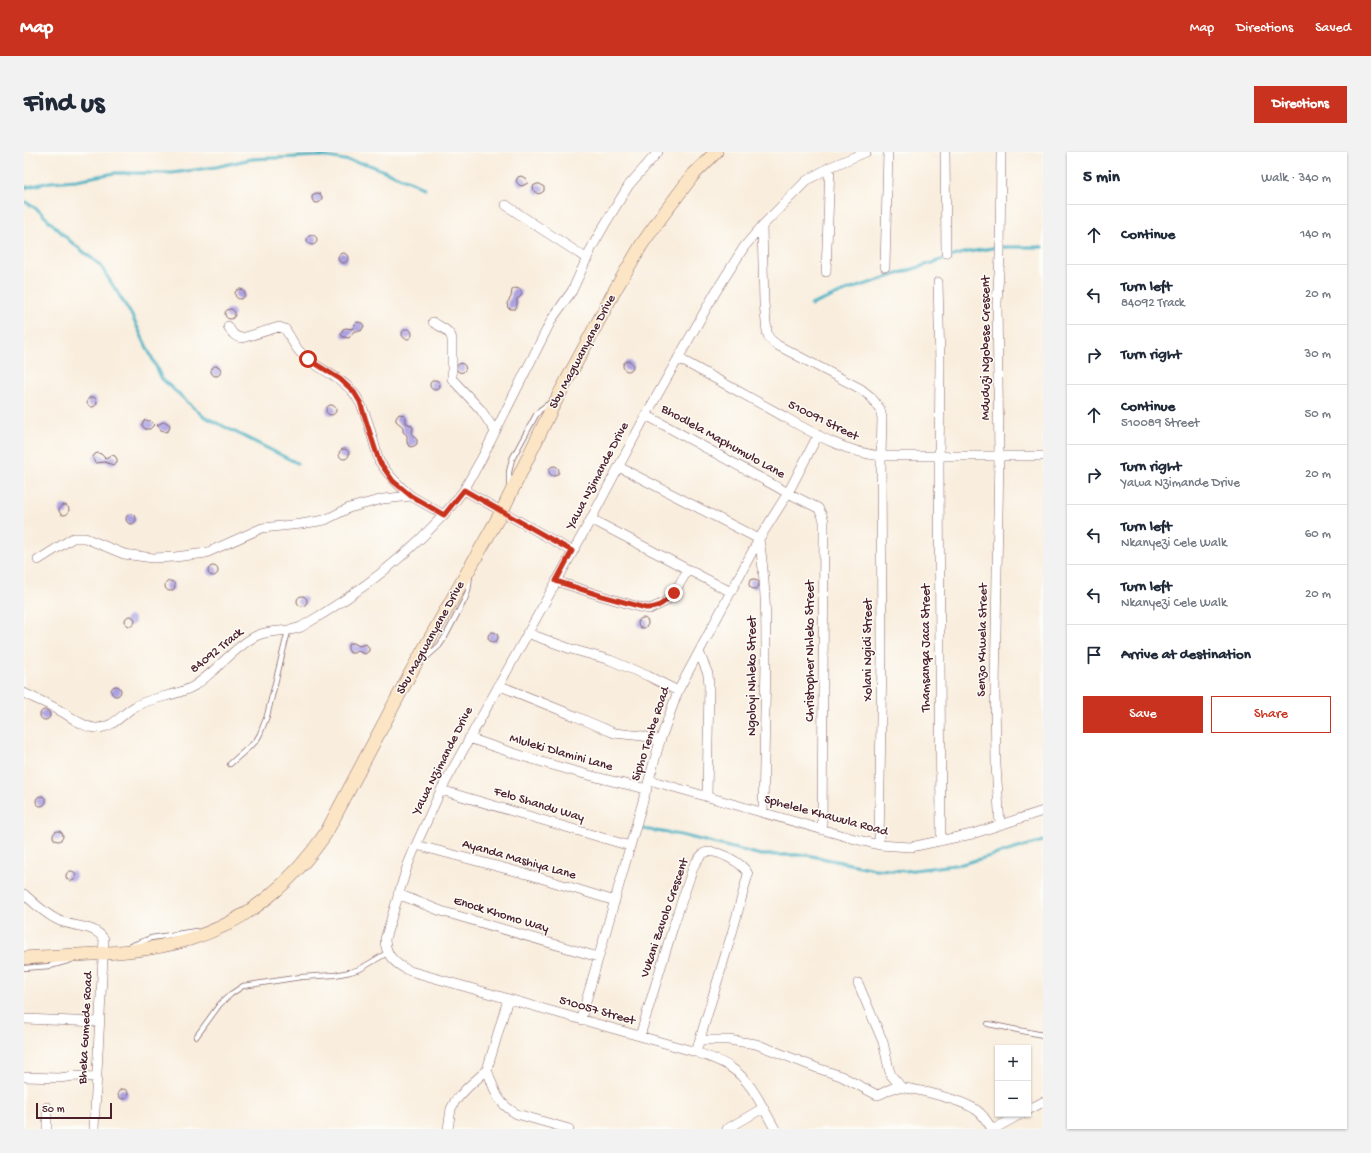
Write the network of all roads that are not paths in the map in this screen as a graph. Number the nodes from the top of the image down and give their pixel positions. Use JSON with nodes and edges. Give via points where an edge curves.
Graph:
{"nodes":[{"id":1,"x":658,"y":152,"type":"edge"},
{"id":2,"x":716,"y":152,"type":"edge"},
{"id":3,"x":866,"y":152,"type":"edge"},
{"id":4,"x":888,"y":152,"type":"edge"},
{"id":5,"x":945,"y":152,"type":"edge"},
{"id":6,"x":1001,"y":152,"type":"edge"},
{"id":7,"x":830,"y":167,"type":"junction"},
{"id":8,"x":506,"y":205,"type":"dead end"},
{"id":9,"x":762,"y":226,"type":"junction"},
{"id":10,"x":946,"y":253,"type":"dead end"},
{"id":11,"x":587,"y":259,"type":"junction"},
{"id":12,"x":885,"y":267,"type":"dead end"},
{"id":13,"x":826,"y":272,"type":"dead end"},
{"id":14,"x":938,"y":282,"type":"dead end"},
{"id":15,"x":432,"y":322,"type":"dead end"},
{"id":16,"x":228,"y":326,"type":"dead end"},
{"id":17,"x":678,"y":358,"type":"junction"},
{"id":18,"x":646,"y":414,"type":"junction"},
{"id":19,"x":495,"y":431,"type":"junction"},
{"id":20,"x":818,"y":435,"type":"junction"},
{"id":21,"x":939,"y":455,"type":"junction"},
{"id":22,"x":999,"y":455,"type":"junction"},
{"id":23,"x":881,"y":456,"type":"junction"},
{"id":24,"x":1043,"y":456,"type":"edge"},
{"id":25,"x":619,"y":467,"type":"junction"},
{"id":26,"x":464,"y":490,"type":"junction"},
{"id":27,"x":788,"y":493,"type":"junction"},
{"id":28,"x":411,"y":496,"type":"junction"},
{"id":29,"x":502,"y":510,"type":"junction"},
{"id":30,"x":444,"y":515,"type":"junction"},
{"id":31,"x":590,"y":519,"type":"junction"},
{"id":32,"x":759,"y":539,"type":"junction"},
{"id":33,"x":572,"y":551,"type":"junction"},
{"id":34,"x":38,"y":560,"type":"dead end"},
{"id":35,"x":688,"y":570,"type":"junction"},
{"id":36,"x":556,"y":581,"type":"junction"},
{"id":37,"x":731,"y":592,"type":"junction"},
{"id":38,"x":288,"y":631,"type":"junction"},
{"id":39,"x":527,"y":633,"type":"junction"},
{"id":40,"x":699,"y":652,"type":"junction"},
{"id":41,"x":498,"y":685,"type":"junction"},
{"id":42,"x":678,"y":691,"type":"junction"},
{"id":43,"x":24,"y":694,"type":"edge"},
{"id":44,"x":469,"y":738,"type":"junction"},
{"id":45,"x":660,"y":741,"type":"junction"},
{"id":46,"x":230,"y":764,"type":"dead end"},
{"id":47,"x":648,"y":785,"type":"junction"},
{"id":48,"x":441,"y":790,"type":"junction"},
{"id":49,"x":707,"y":797,"type":"junction"},
{"id":50,"x":1043,"y":811,"type":"edge"},
{"id":51,"x":763,"y":813,"type":"junction"},
{"id":52,"x":1000,"y":825,"type":"junction"},
{"id":53,"x":822,"y":830,"type":"junction"},
{"id":54,"x":941,"y":841,"type":"junction"},
{"id":55,"x":416,"y":845,"type":"junction"},
{"id":56,"x":879,"y":845,"type":"junction"},
{"id":57,"x":630,"y":846,"type":"junction"},
{"id":58,"x":24,"y":894,"type":"edge"},
{"id":59,"x":398,"y":894,"type":"junction"},
{"id":60,"x":615,"y":901,"type":"junction"},
{"id":61,"x":104,"y":952,"type":"junction"},
{"id":62,"x":387,"y":953,"type":"junction"},
{"id":63,"x":86,"y":954,"type":"junction"},
{"id":64,"x":598,"y":957,"type":"junction"},
{"id":65,"x":24,"y":958,"type":"edge"},
{"id":66,"x":24,"y":968,"type":"edge"},
{"id":67,"x":858,"y":983,"type":"dead end"},
{"id":68,"x":508,"y":999,"type":"junction"},
{"id":69,"x":24,"y":1018,"type":"edge"},
{"id":70,"x":581,"y":1019,"type":"junction"},
{"id":71,"x":99,"y":1022,"type":"junction"},
{"id":72,"x":988,"y":1024,"type":"dead end"},
{"id":73,"x":1043,"y":1035,"type":"edge"},
{"id":74,"x":640,"y":1036,"type":"junction"},
{"id":75,"x":196,"y":1037,"type":"dead end"},
{"id":76,"x":700,"y":1040,"type":"junction"},
{"id":77,"x":696,"y":1052,"type":"junction"},
{"id":78,"x":487,"y":1070,"type":"junction"},
{"id":79,"x":24,"y":1077,"type":"edge"},
{"id":80,"x":96,"y":1077,"type":"junction"},
{"id":81,"x":902,"y":1088,"type":"junction"},
{"id":82,"x":1043,"y":1102,"type":"edge"},
{"id":83,"x":47,"y":1107,"type":"dead end"},
{"id":84,"x":763,"y":1108,"type":"junction"},
{"id":85,"x":1031,"y":1108,"type":"edge"},
{"id":86,"x":1015,"y":1117,"type":"edge"},
{"id":87,"x":47,"y":1129,"type":"edge"},
{"id":88,"x":94,"y":1129,"type":"edge"},
{"id":89,"x":448,"y":1129,"type":"edge"},
{"id":90,"x":569,"y":1129,"type":"edge"},
{"id":91,"x":727,"y":1129,"type":"edge"},
{"id":92,"x":775,"y":1129,"type":"edge"},
{"id":93,"x":993,"y":1129,"type":"edge"}],
"edges":[{"from":1,"to":11,"type":"street","name":"84092 Track","via":[[620,198]]},
{"from":2,"to":29,"type":"main road","name":"Sbu Magwanyane Drive","via":[[693,175],[642,244],[558,398]]},
{"from":3,"to":7,"type":"street","name":"Yawa Nzimande Drive"},
{"from":4,"to":12,"type":"street"},
{"from":5,"to":10,"type":"street"},
{"from":6,"to":22,"type":"street","name":"Mduduzi Ngobese Crescent","via":[[997,303]]},
{"from":7,"to":9,"type":"street","name":"Yawa Nzimande Drive","via":[[806,181]]},
{"from":7,"to":13,"type":"street"},
{"from":8,"to":11,"type":"street"},
{"from":9,"to":17,"type":"street","name":"Yawa Nzimande Drive","via":[[715,293]]},
{"from":9,"to":23,"type":"street","name":"Xolani Ngidi Street","via":[[764,303],[769,338],[777,345],[861,389],[871,397],[880,409],[882,418]]},
{"from":11,"to":19,"type":"street","name":"84092 Track","via":[[572,291],[552,319]]},
{"from":14,"to":21,"type":"street"},
{"from":15,"to":19,"type":"street","via":[[451,335],[452,379]]},
{"from":16,"to":28,"type":"street","via":[[232,334],[242,338],[279,327],[285,329],[302,354],[340,379],[360,402],[379,461],[393,481]]},
{"from":17,"to":18,"type":"street","name":"Yawa Nzimande Drive"},
{"from":17,"to":20,"type":"street","name":"510091 Street"},
{"from":18,"to":25,"type":"street","name":"Yawa Nzimande Drive"},
{"from":18,"to":27,"type":"street","name":"Bhodlela Maphumulo Lane"},
{"from":19,"to":26,"type":"street","name":"84092 Track"},
{"from":20,"to":23,"type":"street","name":"510091 Street","via":[[847,449]]},
{"from":20,"to":27,"type":"street","name":"Sipho Tembe Road"},
{"from":21,"to":22,"type":"street","name":"510091 Street"},
{"from":21,"to":23,"type":"street","name":"510091 Street"},
{"from":21,"to":54,"type":"street","name":"Thamsanqa Jaca Street"},
{"from":22,"to":24,"type":"street","name":"510091 Street"},
{"from":22,"to":52,"type":"street","name":"Senzo Khwela Street","via":[[996,766]]},
{"from":23,"to":56,"type":"street","name":"Xolani Ngidi Street","via":[[882,655]]},
{"from":25,"to":31,"type":"street","name":"Yawa Nzimande Drive"},
{"from":25,"to":32,"type":"street"},
{"from":26,"to":29,"type":"street"},
{"from":26,"to":30,"type":"street","name":"84092 Track"},
{"from":27,"to":32,"type":"street","name":"Sipho Tembe Road"},
{"from":27,"to":53,"type":"street","name":"Christopher Nhleko Street","via":[[818,508],[824,521]]},
{"from":28,"to":30,"type":"street"},
{"from":28,"to":34,"type":"street","via":[[370,502],[349,508],[325,520],[262,528],[206,553],[190,556],[154,558],[124,554],[79,537],[73,538]]},
{"from":29,"to":33,"type":"street"},
{"from":29,"to":61,"type":"main road","name":"Sbu Magwanyane Drive","via":[[414,667],[326,833],[297,870],[252,910],[211,931],[167,944]]},
{"from":30,"to":38,"type":"street","name":"84092 Track","via":[[414,547],[370,583],[301,627]]},
{"from":31,"to":33,"type":"street","name":"Yawa Nzimande Drive"},
{"from":31,"to":35,"type":"street"},
{"from":32,"to":37,"type":"street","name":"Sipho Tembe Road"},
{"from":32,"to":51,"type":"street","name":"Ngoloyi Nhleko Street","via":[[765,580],[766,622]]},
{"from":33,"to":36,"type":"street","name":"Yawa Nzimande Drive"},
{"from":35,"to":36,"type":"street","via":[[674,593],[665,602],[650,608]]},
{"from":35,"to":37,"type":"street"},
{"from":36,"to":39,"type":"street","name":"Yawa Nzimande Drive"},
{"from":37,"to":40,"type":"street","name":"Sipho Tembe Road"},
{"from":38,"to":43,"type":"street","name":"84092 Track","via":[[257,635],[193,686],[134,707],[115,723],[100,728],[90,727]]},
{"from":38,"to":46,"type":"lane","via":[[267,716],[260,734],[252,745]]},
{"from":39,"to":41,"type":"street","name":"Yawa Nzimande Drive"},
{"from":39,"to":42,"type":"street","via":[[610,660]]},
{"from":40,"to":42,"type":"street","name":"Sipho Tembe Road"},
{"from":40,"to":49,"type":"street","via":[[708,674],[709,685]]},
{"from":41,"to":44,"type":"street","name":"Yawa Nzimande Drive"},
{"from":41,"to":45,"type":"street","via":[[605,729]]},
{"from":42,"to":45,"type":"street","name":"Sipho Tembe Road"},
{"from":44,"to":47,"type":"street","name":"Mluleki Dlamini Lane","via":[[516,755],[594,777]]},
{"from":44,"to":48,"type":"street","name":"Yawa Nzimande Drive"},
{"from":45,"to":47,"type":"street","name":"Sipho Tembe Road"},
{"from":47,"to":49,"type":"street","name":"Sphelele Khawula Road"},
{"from":47,"to":57,"type":"street","name":"Sipho Tembe Road"},
{"from":48,"to":55,"type":"street","name":"Yawa Nzimande Drive"},
{"from":48,"to":57,"type":"street","name":"Felo Shandu Way"},
{"from":49,"to":51,"type":"street","name":"Sphelele Khawula Road"},
{"from":50,"to":52,"type":"street","name":"Sphelele Khawula Road"},
{"from":51,"to":53,"type":"street","name":"Sphelele Khawula Road"},
{"from":52,"to":54,"type":"street","name":"Sphelele Khawula Road"},
{"from":53,"to":56,"type":"street","name":"Sphelele Khawula Road"},
{"from":54,"to":56,"type":"street","name":"Sphelele Khawula Road","via":[[911,847]]},
{"from":55,"to":59,"type":"street","name":"Yawa Nzimande Drive"},
{"from":55,"to":60,"type":"street","name":"Ayanda Mashiya Lane","via":[[534,876]]},
{"from":57,"to":60,"type":"street","name":"Sipho Tembe Road"},
{"from":58,"to":61,"type":"street","name":"Bheka Gumede Road","via":[[54,919],[98,932],[104,939]]},
{"from":59,"to":62,"type":"street","name":"Yawa Nzimande Drive","via":[[385,939]]},
{"from":59,"to":64,"type":"street","name":"Enock Khomo Way","via":[[455,915]]},
{"from":60,"to":64,"type":"street","name":"Sipho Tembe Road"},
{"from":61,"to":63,"type":"main road","name":"Sbu Magwanyane Drive"},
{"from":61,"to":71,"type":"street","name":"Bheka Gumede Road"},
{"from":62,"to":68,"type":"street","name":"510057 Street","via":[[400,967],[410,971]]},
{"from":62,"to":75,"type":"lane","via":[[350,972],[244,986],[220,1004]]},
{"from":63,"to":65,"type":"main road","name":"Sbu Magwanyane Drive"},
{"from":63,"to":66,"type":"lane","via":[[59,964]]},
{"from":64,"to":70,"type":"street","name":"Sipho Tembe Road"},
{"from":67,"to":81,"type":"street","via":[[883,1042],[891,1075]]},
{"from":68,"to":70,"type":"street","name":"510057 Street"},
{"from":68,"to":78,"type":"street"},
{"from":69,"to":71,"type":"street"},
{"from":70,"to":74,"type":"street","name":"510057 Street"},
{"from":71,"to":80,"type":"street","name":"Bheka Gumede Road"},
{"from":72,"to":73,"type":"lane"},
{"from":74,"to":76,"type":"street","name":"Vukani Zavolo Crescent","via":[[694,866],[698,859],[709,852],[722,855],[741,865],[748,874]]},
{"from":74,"to":77,"type":"street","name":"510057 Street"},
{"from":76,"to":77,"type":"street","name":"Vukani Zavolo Crescent"},
{"from":76,"to":81,"type":"street","via":[[756,1044],[841,1076],[877,1095],[890,1089]]},
{"from":77,"to":84,"type":"street","name":"510057 Street","via":[[738,1072]]},
{"from":78,"to":89,"type":"street","via":[[455,1101]]},
{"from":78,"to":90,"type":"street","via":[[497,1095],[509,1110]]},
{"from":79,"to":80,"type":"street"},
{"from":80,"to":88,"type":"street","name":"Bheka Gumede Road"},
{"from":81,"to":93,"type":"street","via":[[935,1094],[966,1105],[979,1112]]},
{"from":82,"to":85,"type":"street"},
{"from":83,"to":87,"type":"street"},
{"from":84,"to":91,"type":"street"},
{"from":84,"to":92,"type":"street","name":"510057 Street"},
{"from":86,"to":93,"type":"street"}]}
